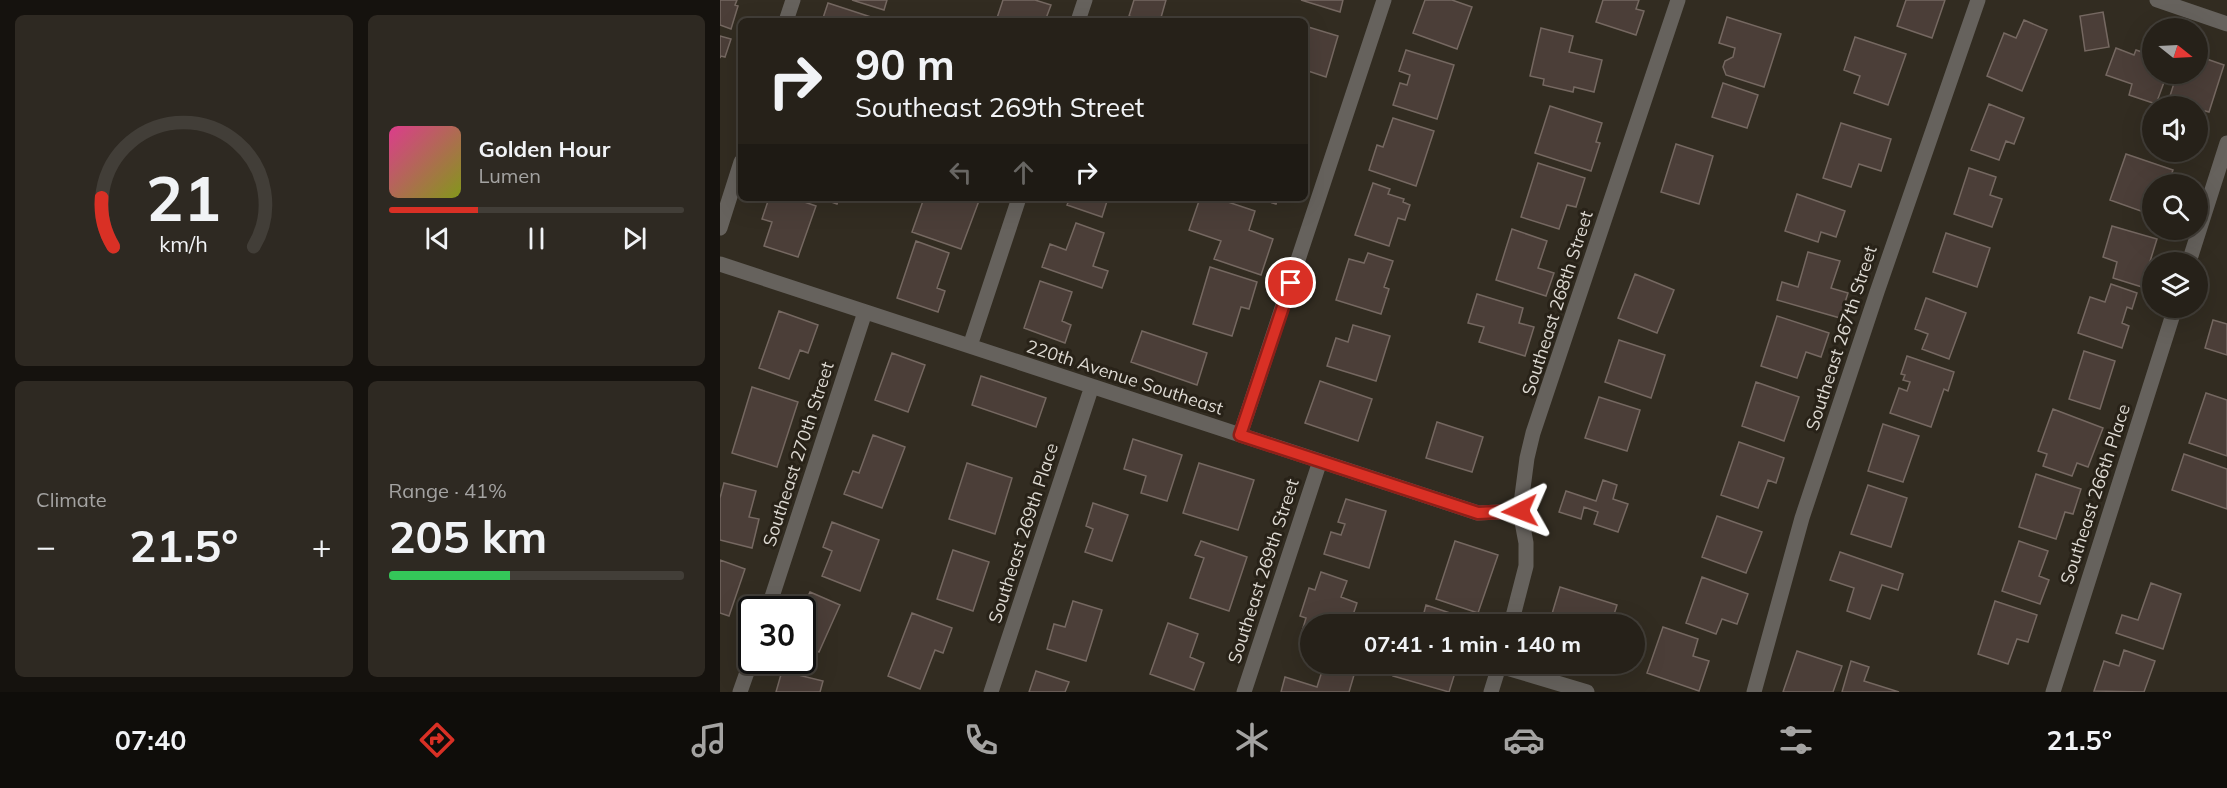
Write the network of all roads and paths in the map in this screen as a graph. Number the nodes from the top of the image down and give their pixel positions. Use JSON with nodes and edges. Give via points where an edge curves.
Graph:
{"nodes":[{"id":1,"x":793,"y":0,"type":"edge"},
{"id":2,"x":1085,"y":0,"type":"edge"},
{"id":3,"x":1384,"y":0,"type":"edge"},
{"id":4,"x":1678,"y":0,"type":"edge"},
{"id":5,"x":1978,"y":0,"type":"edge"},
{"id":6,"x":2157,"y":0,"type":"edge"},
{"id":7,"x":787,"y":18,"type":"edge"},
{"id":8,"x":1079,"y":18,"type":"edge"},
{"id":9,"x":2227,"y":24,"type":"edge"},
{"id":10,"x":2227,"y":143,"type":"edge"},
{"id":11,"x":738,"y":171,"type":"edge"},
{"id":12,"x":1018,"y":201,"type":"edge"},
{"id":13,"x":720,"y":228,"type":"edge"},
{"id":14,"x":2192,"y":252,"type":"edge"},
{"id":15,"x":720,"y":264,"type":"edge"},
{"id":16,"x":866,"y":312,"type":"junction"},
{"id":17,"x":2172,"y":318,"type":"edge"},
{"id":18,"x":970,"y":346,"type":"junction"},
{"id":19,"x":1092,"y":386,"type":"junction"},
{"id":20,"x":1240,"y":435,"type":"junction"},
{"id":21,"x":1320,"y":461,"type":"junction"},
{"id":22,"x":1520,"y":511,"type":"junction"},
{"id":23,"x":772,"y":596,"type":"edge"},
{"id":24,"x":1514,"y":614,"type":"edge"},
{"id":25,"x":746,"y":674,"type":"edge"},
{"id":26,"x":1497,"y":674,"type":"edge"},
{"id":27,"x":1529,"y":674,"type":"edge"},
{"id":28,"x":740,"y":692,"type":"edge"},
{"id":29,"x":991,"y":692,"type":"edge"},
{"id":30,"x":1244,"y":692,"type":"edge"},
{"id":31,"x":1491,"y":692,"type":"edge"},
{"id":32,"x":1587,"y":692,"type":"edge"},
{"id":33,"x":1754,"y":692,"type":"edge"},
{"id":34,"x":2053,"y":692,"type":"edge"}],
"edges":[{"from":1,"to":7,"type":"street"},
{"from":2,"to":8,"type":"street"},
{"from":3,"to":20,"type":"street"},
{"from":4,"to":22,"type":"street","name":"Southeast 268th Street","via":[[1533,433]]},
{"from":5,"to":33,"type":"street","name":"Southeast 267th Street","via":[[1802,518]]},
{"from":6,"to":9,"type":"street"},
{"from":10,"to":14,"type":"street"},
{"from":11,"to":13,"type":"street"},
{"from":12,"to":18,"type":"street"},
{"from":15,"to":16,"type":"street","name":"220th Avenue Southeast"},
{"from":16,"to":18,"type":"street","name":"220th Avenue Southeast"},
{"from":16,"to":23,"type":"street","name":"Southeast 270th Street"},
{"from":17,"to":34,"type":"street","name":"Southeast 266th Place"},
{"from":18,"to":19,"type":"street","name":"220th Avenue Southeast"},
{"from":19,"to":20,"type":"street","name":"220th Avenue Southeast"},
{"from":19,"to":29,"type":"street","name":"Southeast 269th Place"},
{"from":20,"to":21,"type":"street","name":"220th Avenue Southeast"},
{"from":21,"to":22,"type":"street","name":"220th Avenue Southeast","via":[[1478,513]]},
{"from":21,"to":30,"type":"street","name":"Southeast 269th Street"},
{"from":22,"to":24,"type":"street","name":"Southeast 268th Street","via":[[1526,566]]},
{"from":25,"to":28,"type":"street"},
{"from":26,"to":31,"type":"street"},
{"from":27,"to":32,"type":"street"}]}
